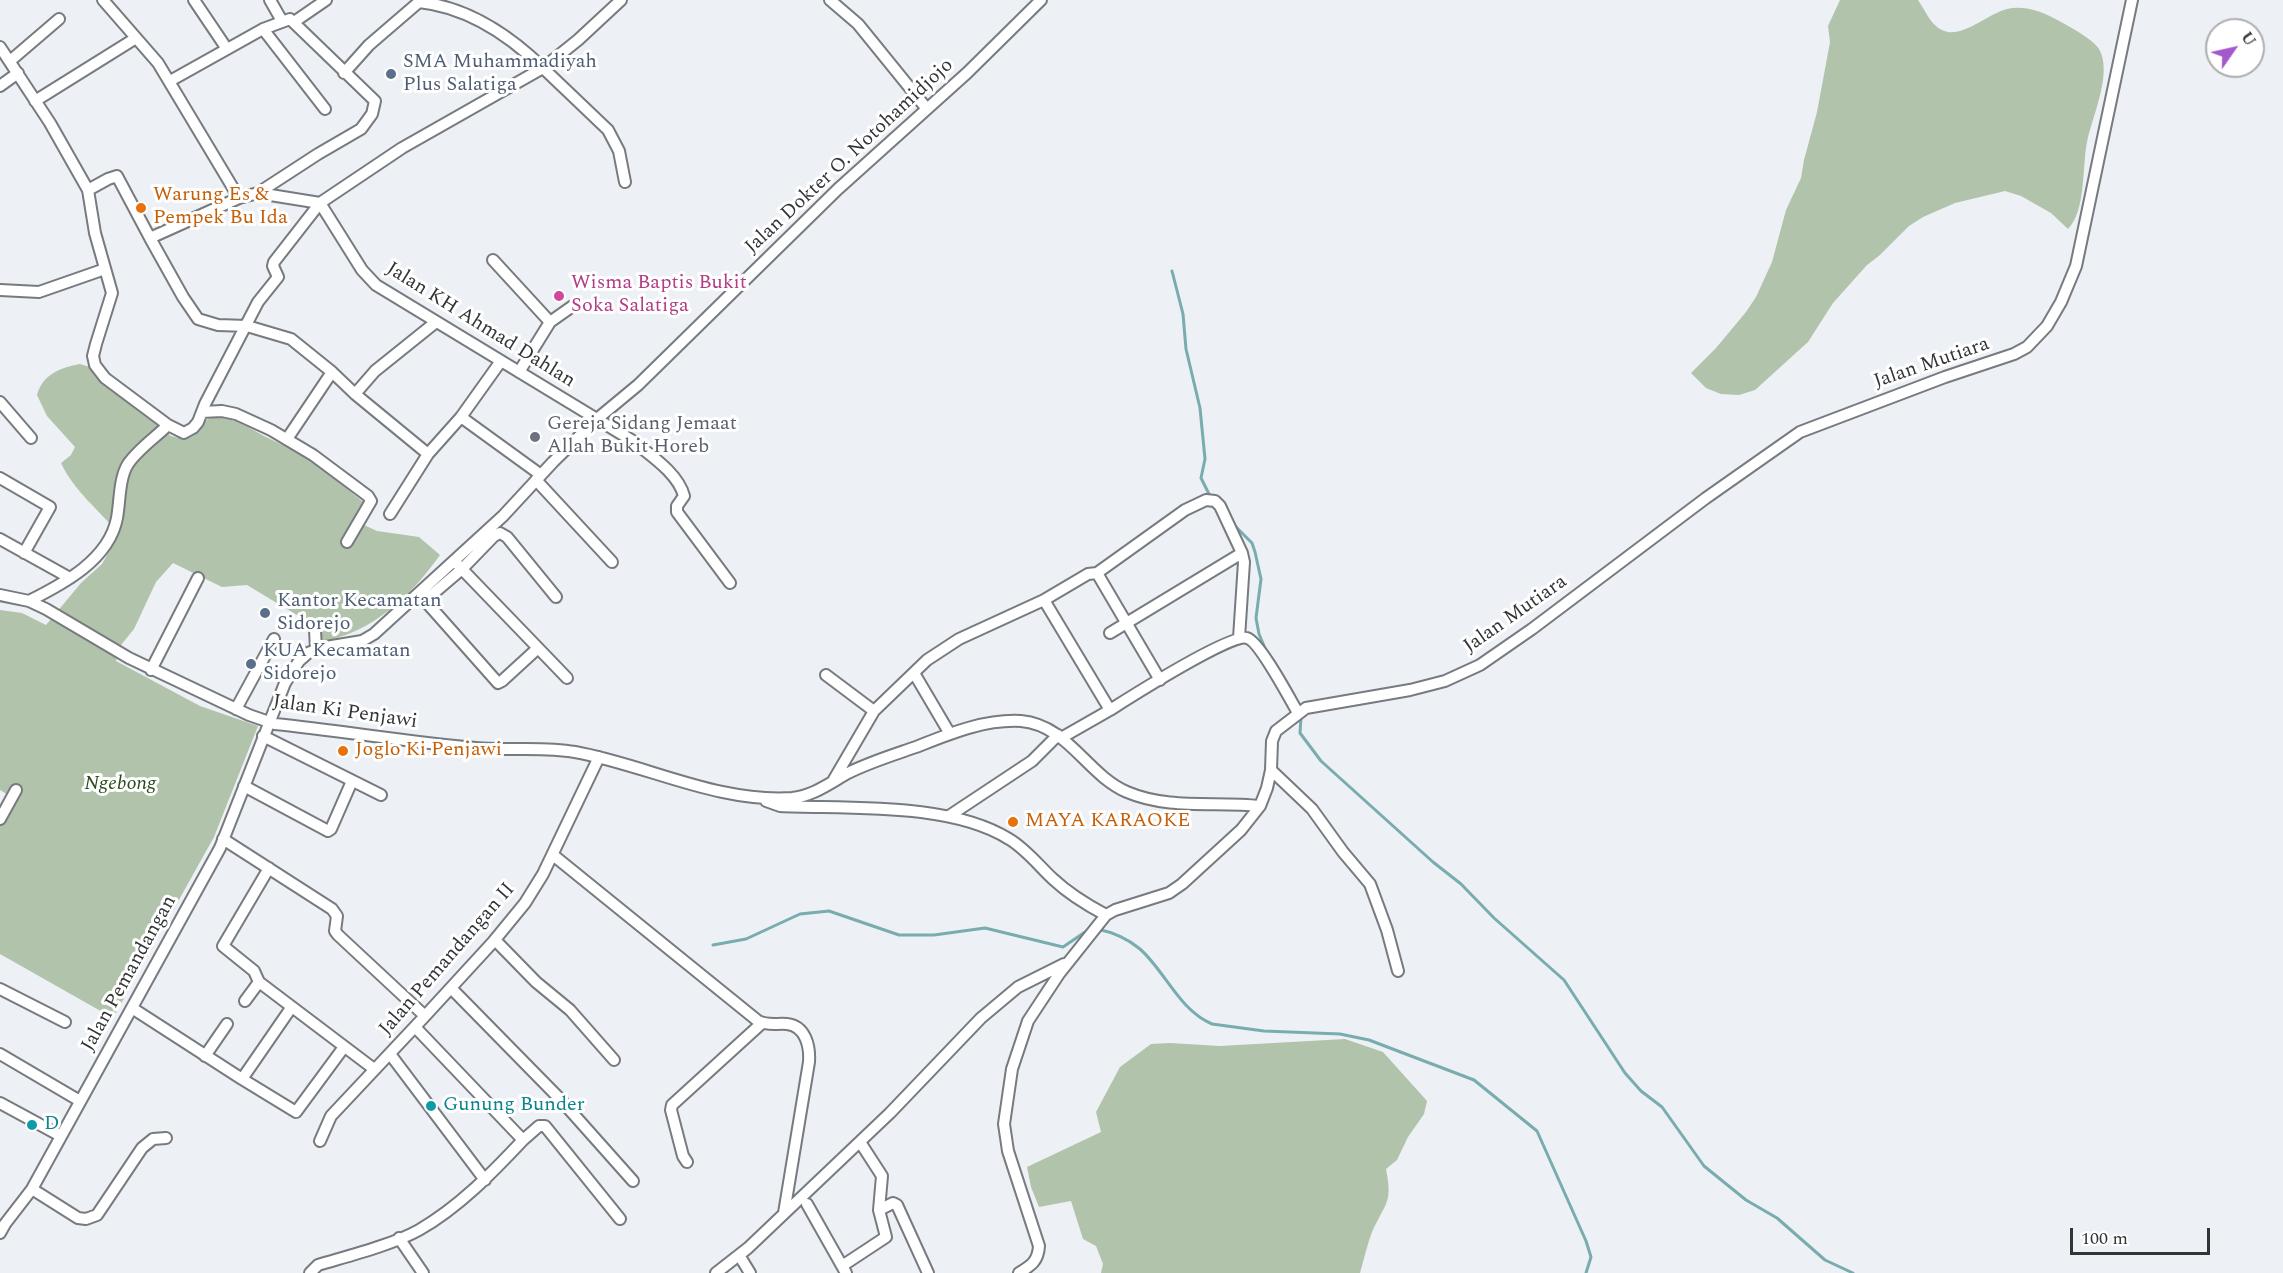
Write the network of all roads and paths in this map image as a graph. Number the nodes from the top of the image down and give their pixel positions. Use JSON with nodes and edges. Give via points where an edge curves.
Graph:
{"nodes":[{"id":1,"x":103,"y":0,"type":"edge"},
{"id":2,"x":194,"y":0,"type":"edge"},
{"id":3,"x":270,"y":0,"type":"edge"},
{"id":4,"x":326,"y":0,"type":"edge"},
{"id":5,"x":621,"y":0,"type":"edge"},
{"id":6,"x":830,"y":0,"type":"edge"},
{"id":7,"x":1041,"y":0,"type":"edge"},
{"id":8,"x":2132,"y":0,"type":"edge"},
{"id":9,"x":417,"y":2,"type":"edge"},
{"id":10,"x":59,"y":20,"type":"dead end"},
{"id":11,"x":282,"y":21,"type":"junction"},
{"id":12,"x":294,"y":22,"type":"junction"},
{"id":13,"x":263,"y":29,"type":"junction"},
{"id":14,"x":136,"y":38,"type":"junction"},
{"id":15,"x":0,"y":47,"type":"edge"},
{"id":16,"x":227,"y":49,"type":"junction"},
{"id":17,"x":10,"y":61,"type":"junction"},
{"id":18,"x":543,"y":68,"type":"junction"},
{"id":19,"x":18,"y":73,"type":"junction"},
{"id":20,"x":344,"y":73,"type":"junction"},
{"id":21,"x":170,"y":81,"type":"junction"},
{"id":22,"x":0,"y":86,"type":"edge"},
{"id":23,"x":35,"y":100,"type":"junction"},
{"id":24,"x":325,"y":109,"type":"dead end"},
{"id":25,"x":927,"y":109,"type":"junction"},
{"id":26,"x":625,"y":182,"type":"dead end"},
{"id":27,"x":88,"y":190,"type":"junction"},
{"id":28,"x":258,"y":193,"type":"junction"},
{"id":29,"x":239,"y":198,"type":"junction"},
{"id":30,"x":320,"y":203,"type":"junction"},
{"id":31,"x":150,"y":238,"type":"junction"},
{"id":32,"x":493,"y":260,"type":"dead end"},
{"id":33,"x":105,"y":269,"type":"junction"},
{"id":34,"x":0,"y":290,"type":"edge"},
{"id":35,"x":577,"y":303,"type":"dead end"},
{"id":36,"x":436,"y":322,"type":"junction"},
{"id":37,"x":550,"y":322,"type":"junction"},
{"id":38,"x":247,"y":326,"type":"junction"},
{"id":39,"x":501,"y":361,"type":"junction"},
{"id":40,"x":332,"y":372,"type":"junction"},
{"id":41,"x":519,"y":372,"type":"junction"},
{"id":42,"x":355,"y":394,"type":"junction"},
{"id":43,"x":0,"y":402,"type":"edge"},
{"id":44,"x":202,"y":412,"type":"junction"},
{"id":45,"x":461,"y":417,"type":"junction"},
{"id":46,"x":597,"y":419,"type":"junction"},
{"id":47,"x":168,"y":425,"type":"junction"},
{"id":48,"x":31,"y":438,"type":"dead end"},
{"id":49,"x":287,"y":439,"type":"junction"},
{"id":50,"x":428,"y":454,"type":"junction"},
{"id":51,"x":0,"y":478,"type":"edge"},
{"id":52,"x":538,"y":478,"type":"junction"},
{"id":53,"x":390,"y":514,"type":"dead end"},
{"id":54,"x":0,"y":539,"type":"edge"},
{"id":55,"x":347,"y":542,"type":"dead end"},
{"id":56,"x":24,"y":553,"type":"junction"},
{"id":57,"x":1242,"y":553,"type":"junction"},
{"id":58,"x":612,"y":562,"type":"dead end"},
{"id":59,"x":458,"y":565,"type":"junction"},
{"id":60,"x":1097,"y":573,"type":"junction"},
{"id":61,"x":70,"y":578,"type":"junction"},
{"id":62,"x":198,"y":578,"type":"dead end"},
{"id":63,"x":730,"y":583,"type":"dead end"},
{"id":64,"x":0,"y":595,"type":"edge"},
{"id":65,"x":556,"y":597,"type":"dead end"},
{"id":66,"x":1044,"y":600,"type":"junction"},
{"id":67,"x":29,"y":601,"type":"junction"},
{"id":68,"x":1125,"y":624,"type":"junction"},
{"id":69,"x":315,"y":630,"type":"dead end"},
{"id":70,"x":1110,"y":633,"type":"dead end"},
{"id":71,"x":1239,"y":638,"type":"junction"},
{"id":72,"x":274,"y":639,"type":"dead end"},
{"id":73,"x":538,"y":648,"type":"junction"},
{"id":74,"x":316,"y":649,"type":"junction"},
{"id":75,"x":151,"y":670,"type":"junction"},
{"id":76,"x":914,"y":673,"type":"junction"},
{"id":77,"x":826,"y":675,"type":"dead end"},
{"id":78,"x":567,"y":678,"type":"dead end"},
{"id":79,"x":1160,"y":680,"type":"junction"},
{"id":80,"x":236,"y":709,"type":"junction"},
{"id":81,"x":1110,"y":710,"type":"junction"},
{"id":82,"x":874,"y":711,"type":"junction"},
{"id":83,"x":1299,"y":713,"type":"junction"},
{"id":84,"x":269,"y":722,"type":"junction"},
{"id":85,"x":950,"y":734,"type":"junction"},
{"id":86,"x":263,"y":736,"type":"junction"},
{"id":87,"x":1060,"y":737,"type":"junction"},
{"id":88,"x":598,"y":757,"type":"junction"},
{"id":89,"x":1271,"y":770,"type":"junction"},
{"id":90,"x":352,"y":781,"type":"junction"},
{"id":91,"x":831,"y":784,"type":"junction"},
{"id":92,"x":244,"y":786,"type":"junction"},
{"id":93,"x":16,"y":790,"type":"dead end"},
{"id":94,"x":381,"y":795,"type":"dead end"},
{"id":95,"x":758,"y":797,"type":"junction"},
{"id":96,"x":1260,"y":806,"type":"junction"},
{"id":97,"x":949,"y":816,"type":"junction"},
{"id":98,"x":0,"y":819,"type":"edge"},
{"id":99,"x":223,"y":839,"type":"junction"},
{"id":100,"x":553,"y":855,"type":"junction"},
{"id":101,"x":269,"y":868,"type":"junction"},
{"id":102,"x":1106,"y":915,"type":"junction"},
{"id":103,"x":495,"y":940,"type":"junction"},
{"id":104,"x":1067,"y":962,"type":"junction"},
{"id":105,"x":1398,"y":971,"type":"dead end"},
{"id":106,"x":259,"y":982,"type":"junction"},
{"id":107,"x":451,"y":988,"type":"junction"},
{"id":108,"x":0,"y":989,"type":"edge"},
{"id":109,"x":245,"y":1001,"type":"dead end"},
{"id":110,"x":132,"y":1008,"type":"junction"},
{"id":111,"x":291,"y":1008,"type":"junction"},
{"id":112,"x":425,"y":1016,"type":"junction"},
{"id":113,"x":65,"y":1022,"type":"dead end"},
{"id":114,"x":762,"y":1023,"type":"junction"},
{"id":115,"x":227,"y":1024,"type":"dead end"},
{"id":116,"x":415,"y":1027,"type":"junction"},
{"id":117,"x":344,"y":1047,"type":"junction"},
{"id":118,"x":0,"y":1054,"type":"edge"},
{"id":119,"x":390,"y":1054,"type":"junction"},
{"id":120,"x":205,"y":1056,"type":"junction"},
{"id":121,"x":614,"y":1060,"type":"dead end"},
{"id":122,"x":374,"y":1069,"type":"junction"},
{"id":123,"x":242,"y":1079,"type":"junction"},
{"id":124,"x":80,"y":1101,"type":"junction"},
{"id":125,"x":0,"y":1103,"type":"edge"},
{"id":126,"x":61,"y":1136,"type":"junction"},
{"id":127,"x":165,"y":1138,"type":"dead end"},
{"id":128,"x":523,"y":1140,"type":"junction"},
{"id":129,"x":320,"y":1141,"type":"dead end"},
{"id":130,"x":860,"y":1142,"type":"junction"},
{"id":131,"x":687,"y":1162,"type":"dead end"},
{"id":132,"x":485,"y":1180,"type":"junction"},
{"id":133,"x":633,"y":1181,"type":"dead end"},
{"id":134,"x":32,"y":1189,"type":"junction"},
{"id":135,"x":807,"y":1204,"type":"dead end"},
{"id":136,"x":879,"y":1210,"type":"junction"},
{"id":137,"x":784,"y":1213,"type":"junction"},
{"id":138,"x":620,"y":1219,"type":"dead end"},
{"id":139,"x":2,"y":1227,"type":"edge"},
{"id":140,"x":399,"y":1238,"type":"junction"},
{"id":141,"x":739,"y":1255,"type":"junction"},
{"id":142,"x":844,"y":1269,"type":"edge"},
{"id":143,"x":310,"y":1273,"type":"edge"},
{"id":144,"x":423,"y":1273,"type":"edge"},
{"id":145,"x":716,"y":1273,"type":"edge"},
{"id":146,"x":750,"y":1273,"type":"edge"},
{"id":147,"x":928,"y":1273,"type":"edge"},
{"id":148,"x":1019,"y":1273,"type":"edge"}],
"edges":[{"from":1,"to":14,"type":"street"},
{"from":2,"to":16,"type":"street"},
{"from":3,"to":11,"type":"street"},
{"from":4,"to":12,"type":"street"},
{"from":5,"to":18,"type":"street"},
{"from":6,"to":25,"type":"street","via":[[858,24]]},
{"from":7,"to":25,"type":"street","name":"Jalan Dokter O. Notohamidjojo"},
{"from":8,"to":83,"type":"street","name":"Jalan Mutiara","via":[[2076,266],[2061,302],[2032,343],[2014,354],[1800,432],[1480,665],[1445,681],[1326,703]]},
{"from":9,"to":18,"type":"street","via":[[484,22],[523,48]]},
{"from":9,"to":20,"type":"street"},
{"from":10,"to":17,"type":"street"},
{"from":11,"to":12,"type":"street"},
{"from":11,"to":13,"type":"street"},
{"from":12,"to":20,"type":"street"},
{"from":13,"to":16,"type":"street"},
{"from":13,"to":24,"type":"street"},
{"from":14,"to":21,"type":"street"},
{"from":14,"to":23,"type":"street"},
{"from":15,"to":17,"type":"street"},
{"from":16,"to":21,"type":"street"},
{"from":17,"to":19,"type":"street"},
{"from":18,"to":26,"type":"street","via":[[608,130]]},
{"from":18,"to":30,"type":"street","via":[[402,148]]},
{"from":19,"to":22,"type":"street"},
{"from":19,"to":23,"type":"street"},
{"from":20,"to":28,"type":"street","via":[[375,101],[365,126]]},
{"from":21,"to":29,"type":"street"},
{"from":23,"to":27,"type":"street"},
{"from":25,"to":46,"type":"street","name":"Jalan Dokter O. Notohamidjojo","via":[[838,189],[638,385]]},
{"from":27,"to":31,"type":"street","via":[[117,176]]},
{"from":27,"to":33,"type":"street"},
{"from":28,"to":29,"type":"street"},
{"from":28,"to":30,"type":"street"},
{"from":29,"to":31,"type":"street"},
{"from":30,"to":36,"type":"street","name":"Jalan KH Ahmad Dahlan","via":[[371,282]]},
{"from":30,"to":38,"type":"street","via":[[273,264],[278,277],[258,302]]},
{"from":31,"to":38,"type":"street","via":[[198,319],[218,325]]},
{"from":32,"to":37,"type":"street"},
{"from":33,"to":34,"type":"street","via":[[31,294]]},
{"from":33,"to":47,"type":"street","via":[[111,300],[93,356],[95,365],[105,378]]},
{"from":35,"to":37,"type":"street"},
{"from":36,"to":39,"type":"street","name":"Jalan KH Ahmad Dahlan"},
{"from":36,"to":42,"type":"street","via":[[375,371]]},
{"from":37,"to":41,"type":"street"},
{"from":38,"to":40,"type":"street","via":[[291,339]]},
{"from":38,"to":44,"type":"street"},
{"from":39,"to":41,"type":"street","name":"Jalan KH Ahmad Dahlan"},
{"from":39,"to":45,"type":"street"},
{"from":40,"to":42,"type":"street"},
{"from":40,"to":49,"type":"street"},
{"from":41,"to":46,"type":"street","name":"Jalan KH Ahmad Dahlan"},
{"from":42,"to":50,"type":"street"},
{"from":43,"to":48,"type":"street"},
{"from":44,"to":47,"type":"street","via":[[187,432]]},
{"from":44,"to":49,"type":"street","via":[[236,414]]},
{"from":45,"to":50,"type":"street"},
{"from":45,"to":52,"type":"street"},
{"from":46,"to":52,"type":"street","name":"Jalan Dokter O. Notohamidjojo"},
{"from":46,"to":63,"type":"street","name":"Jalan KH Ahmad Dahlan","via":[[633,441],[665,468],[684,496],[677,512]]},
{"from":47,"to":61,"type":"street","via":[[128,464],[110,538]]},
{"from":49,"to":55,"type":"street","via":[[370,498]]},
{"from":50,"to":53,"type":"street"},
{"from":51,"to":56,"type":"street","via":[[50,506]]},
{"from":52,"to":58,"type":"street"},
{"from":52,"to":59,"type":"street","name":"Jalan Dokter O. Notohamidjojo"},
{"from":54,"to":56,"type":"street"},
{"from":56,"to":61,"type":"street"},
{"from":57,"to":60,"type":"street","via":[[1218,503],[1206,500],[1185,510]]},
{"from":57,"to":68,"type":"street"},
{"from":57,"to":71,"type":"street"},
{"from":59,"to":65,"type":"street","via":[[494,536],[503,534]]},
{"from":59,"to":73,"type":"street"},
{"from":59,"to":73,"type":"street","via":[[427,601],[495,681],[502,681]]},
{"from":59,"to":74,"type":"street","name":"Jalan Dokter O. Notohamidjojo","via":[[374,634],[355,643]]},
{"from":60,"to":66,"type":"street","via":[[1088,574]]},
{"from":60,"to":68,"type":"street"},
{"from":61,"to":67,"type":"street"},
{"from":62,"to":75,"type":"street"},
{"from":64,"to":67,"type":"street","name":"Jalan Ki Penjawi"},
{"from":66,"to":76,"type":"street","via":[[959,639]]},
{"from":66,"to":81,"type":"street"},
{"from":67,"to":75,"type":"street","name":"Jalan Ki Penjawi"},
{"from":68,"to":70,"type":"street"},
{"from":68,"to":79,"type":"street"},
{"from":69,"to":74,"type":"street"},
{"from":71,"to":79,"type":"street"},
{"from":71,"to":83,"type":"street","via":[[1258,646]]},
{"from":72,"to":80,"type":"street"},
{"from":73,"to":78,"type":"street"},
{"from":74,"to":84,"type":"street","via":[[303,656],[294,668]]},
{"from":75,"to":80,"type":"street","name":"Jalan Ki Penjawi"},
{"from":76,"to":82,"type":"street"},
{"from":76,"to":85,"type":"street"},
{"from":77,"to":82,"type":"street"},
{"from":79,"to":81,"type":"street"},
{"from":80,"to":84,"type":"street","name":"Jalan Ki Penjawi"},
{"from":81,"to":87,"type":"street"},
{"from":82,"to":91,"type":"street"},
{"from":83,"to":89,"type":"street","name":"Jalan Mutiara","via":[[1276,731]]},
{"from":84,"to":86,"type":"street","name":"Jalan Pemandangan"},
{"from":84,"to":88,"type":"street","name":"Jalan Ki Penjawi","via":[[450,745]]},
{"from":85,"to":87,"type":"street","via":[[997,722],[1023,721]]},
{"from":85,"to":91,"type":"street","via":[[874,762]]},
{"from":86,"to":90,"type":"street"},
{"from":86,"to":92,"type":"street","name":"Jalan Pemandangan"},
{"from":87,"to":96,"type":"street","via":[[1109,781],[1133,794],[1168,802]]},
{"from":87,"to":97,"type":"street","via":[[1032,762]]},
{"from":88,"to":95,"type":"street","name":"Jalan Ki Penjawi","via":[[687,783]]},
{"from":88,"to":100,"type":"street","name":"Jalan Pemandangan II"},
{"from":89,"to":96,"type":"street","name":"Jalan Mutiara"},
{"from":89,"to":105,"type":"street","via":[[1312,809],[1370,884]]},
{"from":90,"to":92,"type":"street","via":[[328,831]]},
{"from":90,"to":94,"type":"street"},
{"from":91,"to":95,"type":"street","via":[[793,798]]},
{"from":92,"to":99,"type":"street","name":"Jalan Pemandangan"},
{"from":93,"to":98,"type":"street"},
{"from":95,"to":97,"type":"street","via":[[780,806],[900,810]]},
{"from":96,"to":102,"type":"street","name":"Jalan Mutiara","via":[[1241,830],[1182,884],[1168,893]]},
{"from":97,"to":102,"type":"street","via":[[1007,837],[1068,892]]},
{"from":99,"to":101,"type":"street"},
{"from":99,"to":110,"type":"street","name":"Jalan Pemandangan"},
{"from":100,"to":103,"type":"street","name":"Jalan Pemandangan II","via":[[525,903]]},
{"from":100,"to":114,"type":"street"},
{"from":101,"to":106,"type":"street","via":[[223,944],[254,971]]},
{"from":101,"to":112,"type":"street","via":[[332,909],[337,916],[338,935]]},
{"from":102,"to":104,"type":"street","name":"Jalan Mutiara"},
{"from":103,"to":107,"type":"street","name":"Jalan Pemandangan II"},
{"from":103,"to":121,"type":"street","via":[[570,1010]]},
{"from":104,"to":130,"type":"street","via":[[1018,987],[981,1018]]},
{"from":104,"to":148,"type":"street","name":"Jalan Mutiara","via":[[1028,1021],[1006,1094],[1004,1124],[1008,1152],[1039,1246],[1035,1262]]},
{"from":106,"to":109,"type":"street"},
{"from":106,"to":111,"type":"street"},
{"from":107,"to":112,"type":"street","name":"Jalan Pemandangan II"},
{"from":107,"to":133,"type":"street","via":[[560,1099]]},
{"from":108,"to":113,"type":"street"},
{"from":110,"to":120,"type":"street"},
{"from":110,"to":124,"type":"street","name":"Jalan Pemandangan"},
{"from":111,"to":117,"type":"street"},
{"from":111,"to":123,"type":"street"},
{"from":112,"to":116,"type":"street","name":"Jalan Pemandangan II"},
{"from":114,"to":131,"type":"street","via":[[672,1105]]},
{"from":114,"to":137,"type":"street","via":[[797,1027],[804,1034],[810,1054]]},
{"from":115,"to":120,"type":"street"},
{"from":116,"to":119,"type":"street","name":"Jalan Pemandangan II"},
{"from":116,"to":128,"type":"street"},
{"from":117,"to":122,"type":"street"},
{"from":117,"to":123,"type":"street","via":[[295,1112]]},
{"from":118,"to":124,"type":"street"},
{"from":119,"to":122,"type":"street","name":"Jalan Pemandangan II"},
{"from":119,"to":132,"type":"street"},
{"from":120,"to":123,"type":"street"},
{"from":122,"to":129,"type":"street","name":"Jalan Pemandangan II","via":[[329,1118]]},
{"from":124,"to":126,"type":"street","name":"Jalan Pemandangan"},
{"from":125,"to":126,"type":"street"},
{"from":126,"to":134,"type":"street","name":"Jalan Pemandangan"},
{"from":127,"to":134,"type":"street","via":[[153,1139],[142,1148],[97,1215],[86,1220]]},
{"from":128,"to":132,"type":"street"},
{"from":128,"to":138,"type":"street","via":[[544,1125]]},
{"from":130,"to":136,"type":"street","via":[[882,1175]]},
{"from":130,"to":137,"type":"street"},
{"from":132,"to":140,"type":"street","via":[[435,1219]]},
{"from":134,"to":139,"type":"street","name":"Jalan Pemandangan"},
{"from":135,"to":142,"type":"street"},
{"from":136,"to":142,"type":"street","via":[[886,1238]]},
{"from":136,"to":147,"type":"street","via":[[897,1205]]},
{"from":137,"to":141,"type":"street"},
{"from":140,"to":143,"type":"street","via":[[318,1265]]},
{"from":140,"to":144,"type":"street"},
{"from":141,"to":145,"type":"street"},
{"from":141,"to":146,"type":"street"}]}
